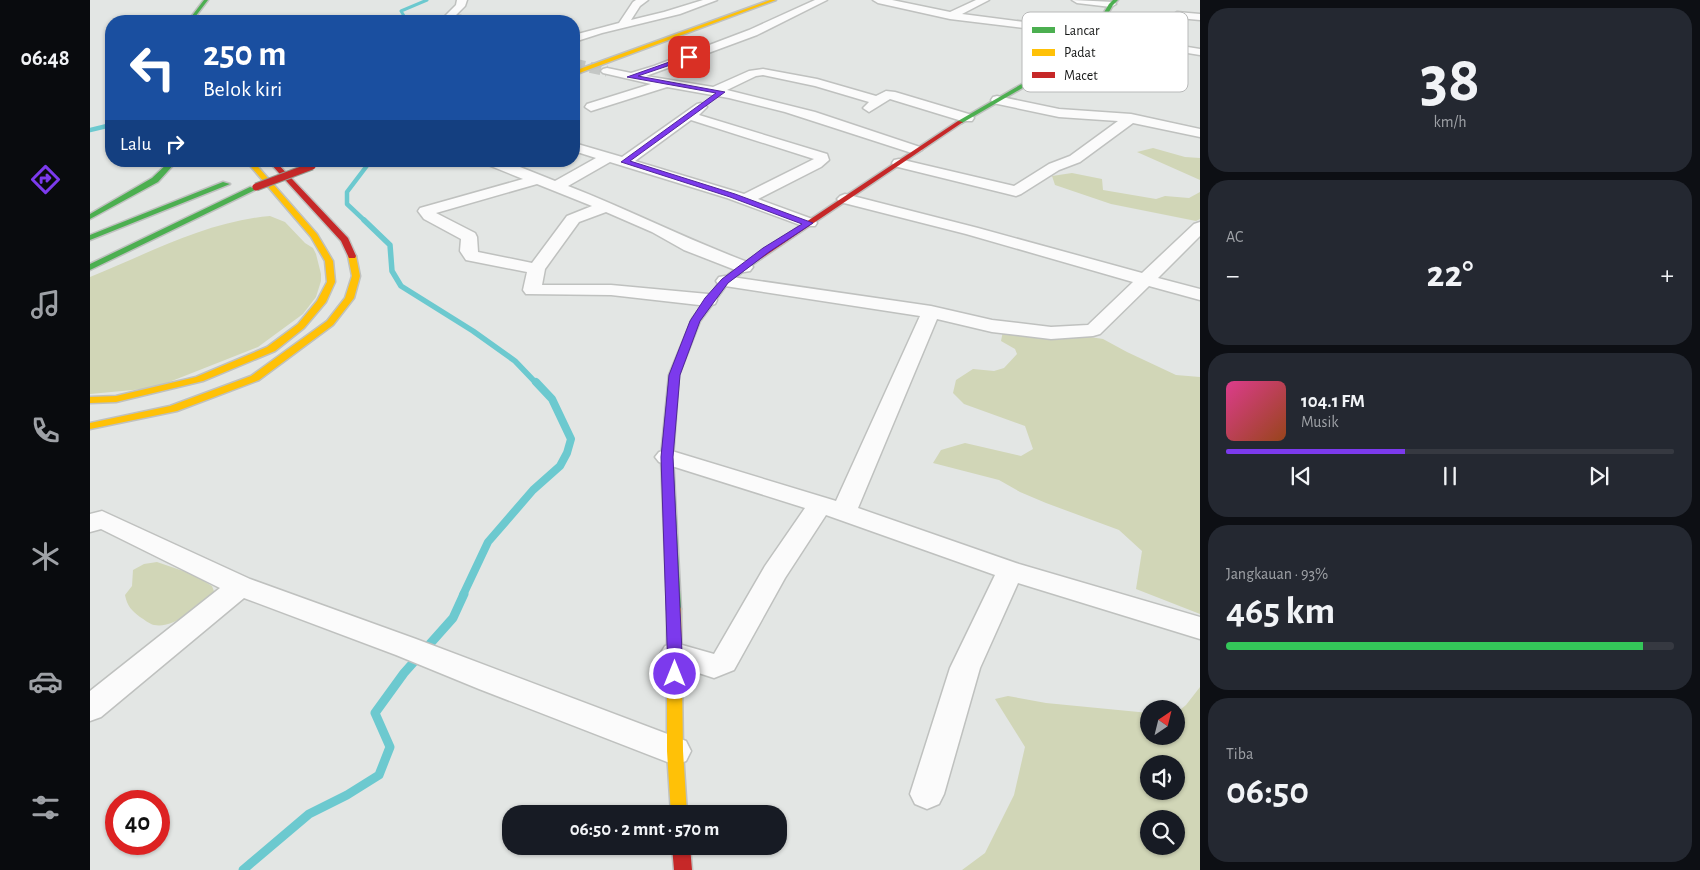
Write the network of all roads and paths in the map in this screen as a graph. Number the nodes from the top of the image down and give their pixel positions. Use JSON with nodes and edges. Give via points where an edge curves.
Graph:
{"nodes":[{"id":1,"x":206,"y":0,"type":"edge"},
{"id":2,"x":219,"y":0,"type":"edge"},
{"id":3,"x":462,"y":0,"type":"edge"},
{"id":4,"x":642,"y":0,"type":"edge"},
{"id":5,"x":712,"y":0,"type":"edge"},
{"id":6,"x":757,"y":0,"type":"edge"},
{"id":7,"x":774,"y":0,"type":"edge"},
{"id":8,"x":822,"y":0,"type":"edge"},
{"id":9,"x":878,"y":0,"type":"edge"},
{"id":10,"x":984,"y":0,"type":"edge"},
{"id":11,"x":1077,"y":0,"type":"edge"},
{"id":12,"x":1114,"y":2,"type":"edge"},
{"id":13,"x":195,"y":15,"type":"edge"},
{"id":14,"x":208,"y":15,"type":"edge"},
{"id":15,"x":451,"y":15,"type":"edge"},
{"id":16,"x":950,"y":16,"type":"junction"},
{"id":17,"x":624,"y":23,"type":"junction"},
{"id":18,"x":1022,"y":26,"type":"edge"},
{"id":19,"x":580,"y":37,"type":"edge"},
{"id":20,"x":580,"y":61,"type":"edge"},
{"id":21,"x":580,"y":71,"type":"edge"},
{"id":22,"x":607,"y":71,"type":"tunnel mouth"},
{"id":23,"x":630,"y":77,"type":"junction"},
{"id":24,"x":666,"y":83,"type":"junction"},
{"id":25,"x":1022,"y":86,"type":"edge"},
{"id":26,"x":718,"y":92,"type":"junction"},
{"id":27,"x":997,"y":100,"type":"junction"},
{"id":28,"x":879,"y":101,"type":"junction"},
{"id":29,"x":591,"y":107,"type":"dead end"},
{"id":30,"x":690,"y":116,"type":"junction"},
{"id":31,"x":967,"y":118,"type":"junction"},
{"id":32,"x":1130,"y":118,"type":"junction"},
{"id":33,"x":841,"y":124,"type":"junction"},
{"id":34,"x":1200,"y":133,"type":"edge"},
{"id":35,"x":580,"y":149,"type":"edge"},
{"id":36,"x":915,"y":150,"type":"junction"},
{"id":37,"x":609,"y":158,"type":"junction"},
{"id":38,"x":624,"y":162,"type":"junction"},
{"id":39,"x":899,"y":162,"type":"junction"},
{"id":40,"x":168,"y":167,"type":"edge"},
{"id":41,"x":254,"y":167,"type":"edge"},
{"id":42,"x":271,"y":167,"type":"edge"},
{"id":43,"x":277,"y":167,"type":"edge"},
{"id":44,"x":309,"y":167,"type":"edge"},
{"id":45,"x":507,"y":167,"type":"edge"},
{"id":46,"x":539,"y":179,"type":"junction"},
{"id":47,"x":556,"y":186,"type":"junction"},
{"id":48,"x":254,"y":188,"type":"junction"},
{"id":49,"x":844,"y":199,"type":"junction"},
{"id":50,"x":744,"y":200,"type":"junction"},
{"id":51,"x":606,"y":206,"type":"junction"},
{"id":52,"x":90,"y":216,"type":"edge"},
{"id":53,"x":809,"y":223,"type":"junction"},
{"id":54,"x":1200,"y":226,"type":"edge"},
{"id":55,"x":90,"y":238,"type":"edge"},
{"id":56,"x":117,"y":241,"type":"dead end"},
{"id":57,"x":90,"y":267,"type":"edge"},
{"id":58,"x":744,"y":267,"type":"junction"},
{"id":59,"x":536,"y":269,"type":"junction"},
{"id":60,"x":1144,"y":279,"type":"junction"},
{"id":61,"x":725,"y":281,"type":"junction"},
{"id":62,"x":1200,"y":295,"type":"edge"},
{"id":63,"x":708,"y":300,"type":"junction"},
{"id":64,"x":932,"y":312,"type":"junction"},
{"id":65,"x":90,"y":400,"type":"edge"},
{"id":66,"x":90,"y":426,"type":"edge"},
{"id":67,"x":667,"y":457,"type":"junction"},
{"id":68,"x":832,"y":508,"type":"junction"},
{"id":69,"x":90,"y":524,"type":"edge"},
{"id":70,"x":1010,"y":571,"type":"junction"},
{"id":71,"x":240,"y":586,"type":"junction"},
{"id":72,"x":1200,"y":628,"type":"edge"},
{"id":73,"x":676,"y":654,"type":"junction"},
{"id":74,"x":90,"y":708,"type":"edge"},
{"id":75,"x":674,"y":751,"type":"junction"},
{"id":76,"x":927,"y":794,"type":"dead end"},
{"id":77,"x":678,"y":805,"type":"edge"},
{"id":78,"x":682,"y":855,"type":"edge"},
{"id":79,"x":683,"y":870,"type":"edge"}],
"edges":[{"from":1,"to":13,"type":"main road"},
{"from":2,"to":14,"type":"main road"},
{"from":3,"to":15,"type":"street"},
{"from":4,"to":17,"type":"street"},
{"from":5,"to":17,"type":"street","via":[[652,19]]},
{"from":6,"to":20,"type":"main road"},
{"from":7,"to":21,"type":"main road"},
{"from":8,"to":23,"type":"street","via":[[724,44]]},
{"from":9,"to":16,"type":"street"},
{"from":10,"to":16,"type":"street"},
{"from":11,"to":12,"type":"street"},
{"from":16,"to":18,"type":"street"},
{"from":17,"to":19,"type":"street"},
{"from":22,"to":23,"type":"street"},
{"from":23,"to":24,"type":"street"},
{"from":24,"to":26,"type":"street"},
{"from":24,"to":29,"type":"street"},
{"from":25,"to":27,"type":"main road"},
{"from":26,"to":28,"type":"street","via":[[753,73],[763,72]]},
{"from":26,"to":30,"type":"street"},
{"from":26,"to":33,"type":"street"},
{"from":27,"to":31,"type":"main road"},
{"from":27,"to":32,"type":"street","via":[[1054,112]]},
{"from":28,"to":31,"type":"street","via":[[886,95],[894,96]]},
{"from":28,"to":33,"type":"street"},
{"from":30,"to":38,"type":"street"},
{"from":30,"to":50,"type":"street","via":[[822,157],[820,162]]},
{"from":31,"to":36,"type":"main road"},
{"from":32,"to":34,"type":"street"},
{"from":32,"to":39,"type":"street","via":[[1075,158],[1016,191]]},
{"from":33,"to":36,"type":"street"},
{"from":35,"to":37,"type":"street"},
{"from":36,"to":39,"type":"main road"},
{"from":37,"to":38,"type":"street"},
{"from":37,"to":47,"type":"street"},
{"from":38,"to":50,"type":"street"},
{"from":39,"to":49,"type":"main road"},
{"from":40,"to":52,"type":"main road","via":[[136,192]]},
{"from":41,"to":65,"type":"main road","via":[[314,236],[329,261],[331,282],[321,302],[301,326],[271,349],[199,379],[116,400]]},
{"from":42,"to":55,"type":"main road"},
{"from":43,"to":66,"type":"main road","via":[[344,240],[353,259],[356,276],[349,298],[330,323],[255,378],[173,409]]},
{"from":44,"to":48,"type":"main road","bridge":true},
{"from":45,"to":46,"type":"street"},
{"from":46,"to":47,"type":"street"},
{"from":46,"to":59,"type":"street","via":[[426,211],[469,237],[468,251],[472,256]]},
{"from":47,"to":51,"type":"street"},
{"from":48,"to":56,"type":"main road"},
{"from":48,"to":57,"type":"main road"},
{"from":49,"to":53,"type":"main road"},
{"from":49,"to":60,"type":"street"},
{"from":50,"to":53,"type":"street"},
{"from":51,"to":58,"type":"street","via":[[690,246]]},
{"from":51,"to":59,"type":"street","via":[[573,220]]},
{"from":53,"to":58,"type":"main road"},
{"from":54,"to":60,"type":"street"},
{"from":58,"to":61,"type":"main road"},
{"from":59,"to":63,"type":"street","via":[[531,289],[535,291],[611,290]]},
{"from":60,"to":62,"type":"street"},
{"from":60,"to":64,"type":"street","via":[[1093,330],[1051,334],[992,326]]},
{"from":61,"to":63,"type":"main road"},
{"from":61,"to":64,"type":"street"},
{"from":63,"to":67,"type":"main road","via":[[695,321],[674,375]]},
{"from":64,"to":68,"type":"street"},
{"from":67,"to":68,"type":"street"},
{"from":67,"to":73,"type":"main road"},
{"from":68,"to":70,"type":"street"},
{"from":68,"to":73,"type":"street","via":[[774,573],[724,662],[714,666]]},
{"from":69,"to":71,"type":"street","via":[[102,519]]},
{"from":70,"to":72,"type":"street"},
{"from":70,"to":76,"type":"street","via":[[965,668]]},
{"from":71,"to":74,"type":"street"},
{"from":71,"to":75,"type":"street"},
{"from":73,"to":75,"type":"main road"},
{"from":75,"to":77,"type":"main road"},
{"from":78,"to":79,"type":"main road"}]}
